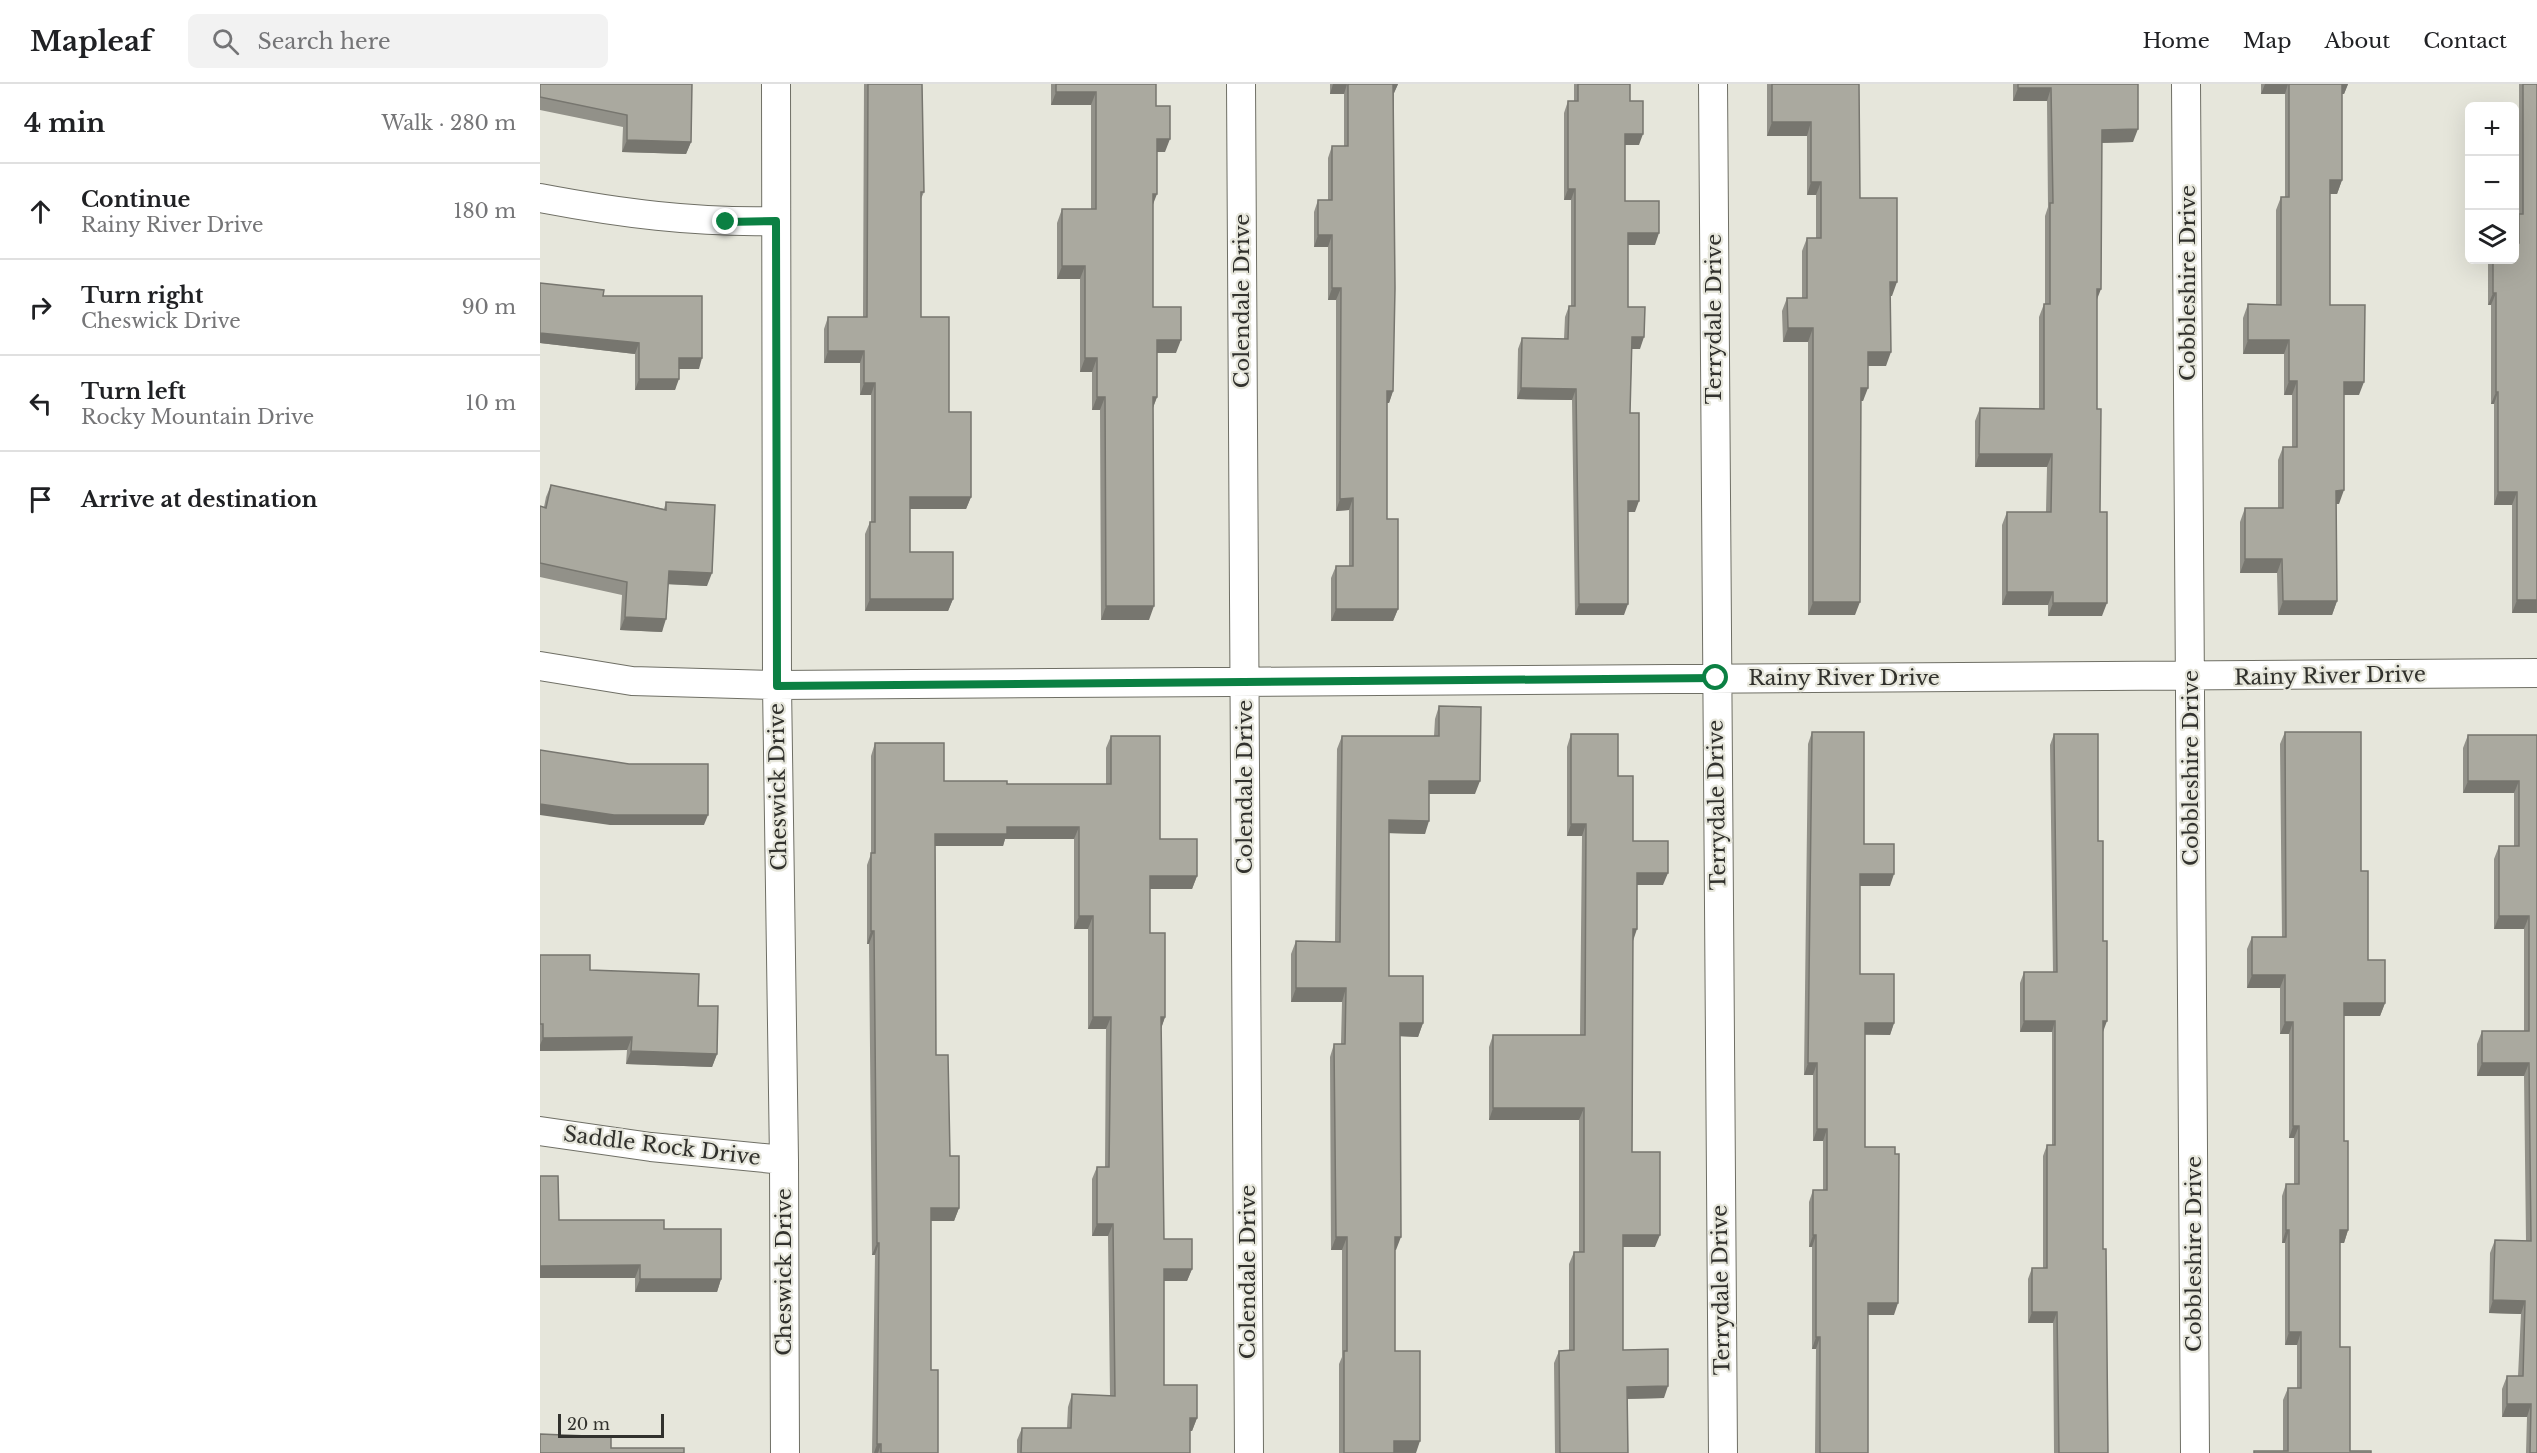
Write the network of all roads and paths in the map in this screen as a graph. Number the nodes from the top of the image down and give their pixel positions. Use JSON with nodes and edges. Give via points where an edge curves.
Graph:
{"nodes":[{"id":1,"x":776,"y":84,"type":"edge"},
{"id":2,"x":1240,"y":84,"type":"edge"},
{"id":3,"x":1713,"y":84,"type":"edge"},
{"id":4,"x":2186,"y":84,"type":"edge"},
{"id":5,"x":540,"y":198,"type":"edge"},
{"id":6,"x":776,"y":221,"type":"junction"},
{"id":7,"x":540,"y":666,"type":"edge"},
{"id":8,"x":2537,"y":673,"type":"edge"},
{"id":9,"x":2190,"y":677,"type":"junction"},
{"id":10,"x":1716,"y":678,"type":"junction"},
{"id":11,"x":1244,"y":682,"type":"junction"},
{"id":12,"x":777,"y":686,"type":"junction"},
{"id":13,"x":540,"y":1131,"type":"edge"},
{"id":14,"x":784,"y":1160,"type":"junction"},
{"id":15,"x":785,"y":1453,"type":"edge"},
{"id":16,"x":1249,"y":1453,"type":"edge"},
{"id":17,"x":1723,"y":1453,"type":"edge"},
{"id":18,"x":2195,"y":1453,"type":"edge"}],
"edges":[{"from":1,"to":6,"type":"street","name":"Cheswick Drive"},
{"from":2,"to":11,"type":"street","name":"Colendale Drive"},
{"from":3,"to":10,"type":"street","name":"Terrydale Drive"},
{"from":4,"to":9,"type":"street","name":"Cobbleshire Drive"},
{"from":5,"to":6,"type":"street","via":[[621,213],[726,222]]},
{"from":6,"to":12,"type":"street","name":"Cheswick Drive"},
{"from":7,"to":12,"type":"street","name":"Rainy River Drive","via":[[632,681]]},
{"from":8,"to":9,"type":"street","name":"Rainy River Drive"},
{"from":9,"to":10,"type":"street","name":"Rainy River Drive"},
{"from":9,"to":18,"type":"street","name":"Cobbleshire Drive"},
{"from":10,"to":11,"type":"street","name":"Rainy River Drive"},
{"from":10,"to":17,"type":"street","name":"Terrydale Drive"},
{"from":11,"to":12,"type":"street","name":"Rainy River Drive"},
{"from":11,"to":16,"type":"street","name":"Colendale Drive"},
{"from":12,"to":14,"type":"street","name":"Cheswick Drive"},
{"from":13,"to":14,"type":"street","name":"Saddle Rock Drive","via":[[661,1149]]},
{"from":14,"to":15,"type":"street","name":"Cheswick Drive"}]}
